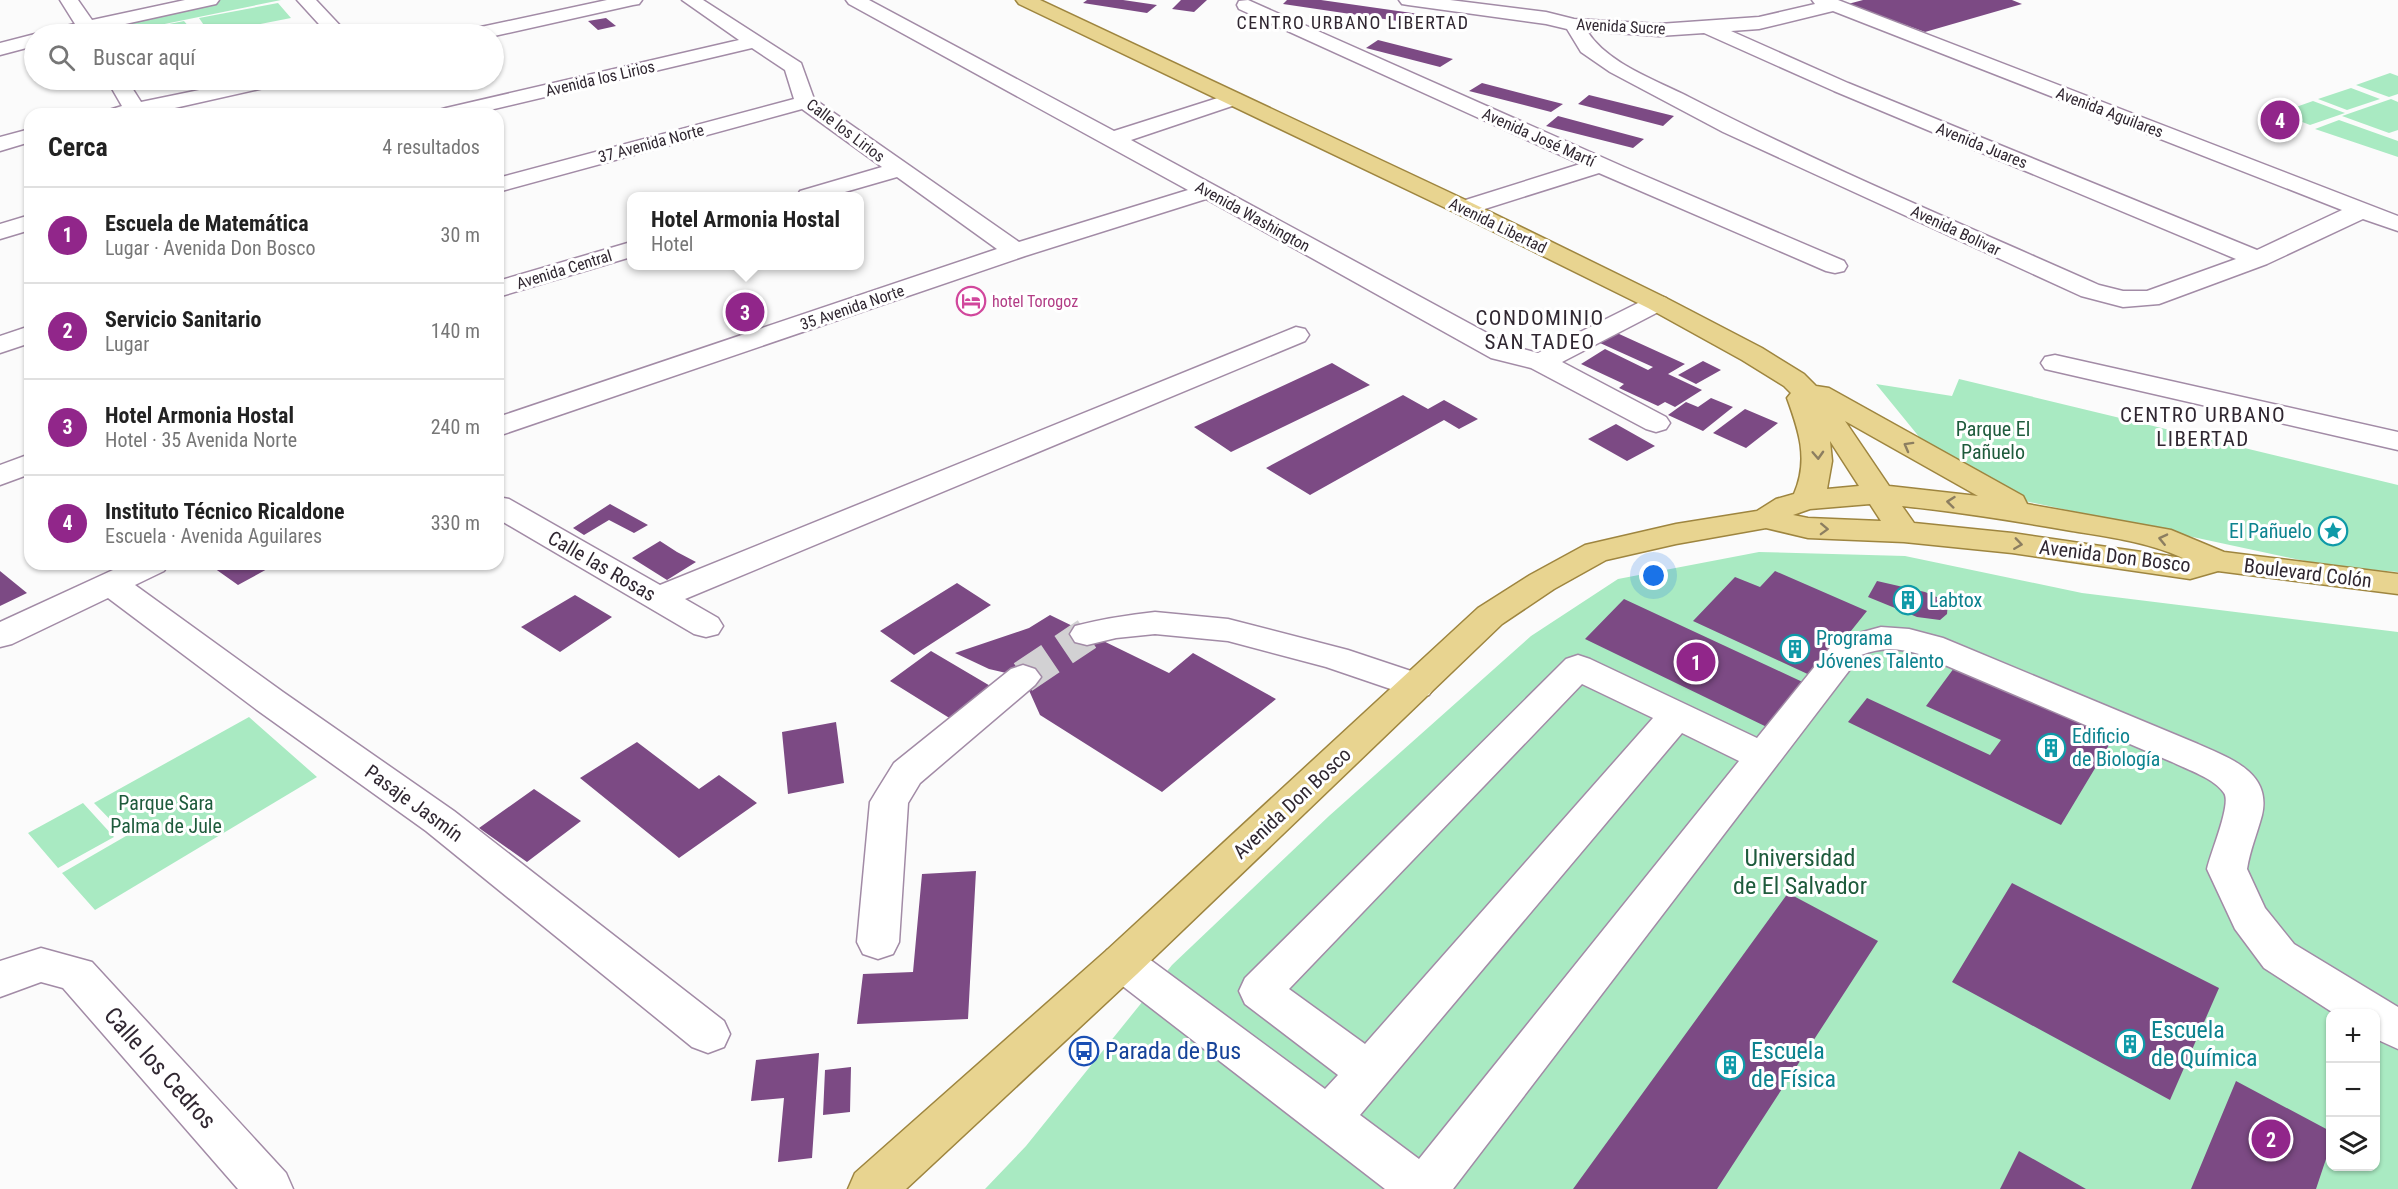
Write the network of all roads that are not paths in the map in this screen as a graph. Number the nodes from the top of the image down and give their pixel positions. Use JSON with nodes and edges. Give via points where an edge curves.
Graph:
{"nodes":[{"id":1,"x":69,"y":0,"type":"edge"},
{"id":2,"x":210,"y":0,"type":"edge"},
{"id":3,"x":306,"y":0,"type":"edge"},
{"id":4,"x":550,"y":0,"type":"edge"},
{"id":5,"x":633,"y":0,"type":"edge"},
{"id":6,"x":691,"y":0,"type":"edge"},
{"id":7,"x":855,"y":0,"type":"edge"},
{"id":8,"x":1025,"y":0,"type":"edge"},
{"id":9,"x":1408,"y":0,"type":"edge"},
{"id":10,"x":1828,"y":3,"type":"edge"},
{"id":11,"x":1245,"y":5,"type":"dead end"},
{"id":12,"x":567,"y":14,"type":"junction"},
{"id":13,"x":85,"y":24,"type":"edge"},
{"id":14,"x":113,"y":24,"type":"edge"},
{"id":15,"x":329,"y":24,"type":"edge"},
{"id":16,"x":1574,"y":25,"type":"junction"},
{"id":17,"x":1707,"y":27,"type":"junction"},
{"id":18,"x":504,"y":28,"type":"edge"},
{"id":19,"x":754,"y":42,"type":"junction"},
{"id":20,"x":24,"y":43,"type":"edge"},
{"id":21,"x":0,"y":49,"type":"edge"},
{"id":22,"x":121,"y":90,"type":"edge"},
{"id":23,"x":229,"y":90,"type":"edge"},
{"id":24,"x":1234,"y":99,"type":"junction"},
{"id":25,"x":805,"y":102,"type":"junction"},
{"id":26,"x":128,"y":108,"type":"edge"},
{"id":27,"x":147,"y":108,"type":"edge"},
{"id":28,"x":472,"y":108,"type":"edge"},
{"id":29,"x":24,"y":137,"type":"edge"},
{"id":30,"x":1113,"y":139,"type":"junction"},
{"id":31,"x":0,"y":144,"type":"edge"},
{"id":32,"x":1600,"y":165,"type":"junction"},
{"id":33,"x":900,"y":169,"type":"junction"},
{"id":34,"x":504,"y":183,"type":"edge"},
{"id":35,"x":1208,"y":190,"type":"junction"},
{"id":36,"x":822,"y":192,"type":"edge"},
{"id":37,"x":1464,"y":208,"type":"junction"},
{"id":38,"x":2362,"y":210,"type":"junction"},
{"id":39,"x":24,"y":224,"type":"edge"},
{"id":40,"x":2398,"y":224,"type":"edge"},
{"id":41,"x":0,"y":232,"type":"edge"},
{"id":42,"x":627,"y":250,"type":"edge"},
{"id":43,"x":1016,"y":251,"type":"junction"},
{"id":44,"x":2258,"y":259,"type":"junction"},
{"id":45,"x":1835,"y":266,"type":"dead end"},
{"id":46,"x":504,"y":287,"type":"edge"},
{"id":47,"x":1657,"y":303,"type":"junction"},
{"id":48,"x":1296,"y":335,"type":"dead end"},
{"id":49,"x":24,"y":336,"type":"edge"},
{"id":50,"x":0,"y":345,"type":"edge"},
{"id":51,"x":1541,"y":362,"type":"junction"},
{"id":52,"x":2055,"y":363,"type":"dead end"},
{"id":53,"x":1794,"y":380,"type":"junction"},
{"id":54,"x":1656,"y":423,"type":"dead end"},
{"id":55,"x":504,"y":425,"type":"edge"},
{"id":56,"x":2398,"y":441,"type":"edge"},
{"id":57,"x":24,"y":466,"type":"edge"},
{"id":58,"x":0,"y":476,"type":"edge"},
{"id":59,"x":1879,"y":494,"type":"junction"},
{"id":60,"x":1807,"y":500,"type":"junction"},
{"id":61,"x":504,"y":509,"type":"edge"},
{"id":62,"x":2032,"y":514,"type":"junction"},
{"id":63,"x":1766,"y":519,"type":"junction"},
{"id":64,"x":1904,"y":532,"type":"junction"},
{"id":65,"x":2217,"y":561,"type":"junction"},
{"id":66,"x":140,"y":570,"type":"edge"},
{"id":67,"x":111,"y":584,"type":"junction"},
{"id":68,"x":2398,"y":584,"type":"edge"},
{"id":69,"x":658,"y":598,"type":"junction"},
{"id":70,"x":706,"y":626,"type":"dead end"},
{"id":71,"x":1087,"y":634,"type":"tunnel mouth"},
{"id":72,"x":0,"y":636,"type":"edge"},
{"id":73,"x":1023,"y":677,"type":"tunnel mouth"},
{"id":74,"x":1417,"y":686,"type":"junction"},
{"id":75,"x":1677,"y":715,"type":"junction"},
{"id":76,"x":1764,"y":757,"type":"junction"},
{"id":77,"x":878,"y":942,"type":"dead end"},
{"id":78,"x":1122,"y":962,"type":"junction"},
{"id":79,"x":0,"y":979,"type":"edge"},
{"id":80,"x":2363,"y":1009,"type":"edge"},
{"id":81,"x":2380,"y":1019,"type":"edge"},
{"id":82,"x":2398,"y":1030,"type":"edge"},
{"id":83,"x":708,"y":1034,"type":"dead end"},
{"id":84,"x":1368,"y":1072,"type":"junction"},
{"id":85,"x":1329,"y":1118,"type":"junction"},
{"id":86,"x":269,"y":1189,"type":"edge"},
{"id":87,"x":872,"y":1189,"type":"edge"},
{"id":88,"x":1423,"y":1189,"type":"edge"}],
"edges":[{"from":1,"to":13,"type":"street"},
{"from":2,"to":14,"type":"street"},
{"from":3,"to":15,"type":"street"},
{"from":4,"to":12,"type":"street"},
{"from":5,"to":12,"type":"street"},
{"from":6,"to":19,"type":"street","name":"Calle los Lirios"},
{"from":7,"to":30,"type":"street","name":"Avenida Washington"},
{"from":8,"to":24,"type":"main road","name":"Avenida Libertad"},
{"from":9,"to":16,"type":"street","name":"Avenida Sucre"},
{"from":10,"to":17,"type":"street","name":"Avenida Sucre","via":[[1759,23]]},
{"from":10,"to":38,"type":"street","name":"Avenida Aguilares"},
{"from":11,"to":32,"type":"street","name":"Avenida José Martí"},
{"from":12,"to":18,"type":"street"},
{"from":16,"to":17,"type":"street","name":"Avenida Sucre","via":[[1659,30]]},
{"from":16,"to":44,"type":"street","name":"Avenida Bolivar","via":[[1588,48],[1617,68],[1722,122],[2090,291],[2123,299],[2150,298]]},
{"from":17,"to":44,"type":"street","name":"Avenida Juares","via":[[1841,87]]},
{"from":19,"to":25,"type":"street","name":"Calle los Lirios","via":[[794,67]]},
{"from":19,"to":28,"type":"street","name":"Avenida los Lirios"},
{"from":20,"to":21,"type":"street"},
{"from":22,"to":26,"type":"street"},
{"from":23,"to":27,"type":"street"},
{"from":24,"to":30,"type":"street"},
{"from":24,"to":37,"type":"main road","name":"Avenida Libertad"},
{"from":25,"to":33,"type":"street","name":"Calle los Lirios"},
{"from":25,"to":34,"type":"street","name":"37 Avenida Norte"},
{"from":29,"to":31,"type":"street"},
{"from":30,"to":35,"type":"street","name":"Avenida Washington"},
{"from":32,"to":37,"type":"street"},
{"from":32,"to":45,"type":"street","name":"Avenida José Martí"},
{"from":33,"to":36,"type":"street"},
{"from":33,"to":43,"type":"street","name":"Calle los Lirios"},
{"from":35,"to":43,"type":"street","name":"35 Avenida Norte"},
{"from":35,"to":51,"type":"street","name":"Avenida Washington","via":[[1501,352]]},
{"from":37,"to":47,"type":"main road","name":"Avenida Libertad"},
{"from":38,"to":40,"type":"street","name":"Avenida Aguilares"},
{"from":38,"to":44,"type":"street","name":"Avenida Bolivar"},
{"from":39,"to":41,"type":"street"},
{"from":42,"to":46,"type":"street","name":"Avenida Central"},
{"from":43,"to":55,"type":"street","name":"35 Avenida Norte"},
{"from":47,"to":51,"type":"street"},
{"from":47,"to":53,"type":"main road","name":"Avenida Libertad"},
{"from":48,"to":69,"type":"street"},
{"from":49,"to":50,"type":"street"},
{"from":51,"to":54,"type":"street","name":"Avenida Washington"},
{"from":52,"to":56,"type":"street"},
{"from":53,"to":59,"type":"main road","name":"Avenida Libertad","via":[[1826,413]]},
{"from":53,"to":60,"type":"main road","one_way":true,"via":[[1816,435],[1819,460]]},
{"from":62,"to":53,"type":"main road","one_way":true},
{"from":57,"to":58,"type":"street"},
{"from":59,"to":60,"type":"main road","name":"Avenida Don Bosco"},
{"from":62,"to":59,"type":"main road","name":"Avenida Don Bosco","one_way":true},
{"from":59,"to":64,"type":"main road","name":"Avenida Libertad"},
{"from":60,"to":63,"type":"main road","name":"Avenida Don Bosco"},
{"from":61,"to":69,"type":"street","name":"Calle las Rosas"},
{"from":65,"to":62,"type":"main road","name":"Avenida Don Bosco","one_way":true,"via":[[2171,540]]},
{"from":63,"to":64,"type":"main road","name":"Avenida Don Bosco","one_way":true,"via":[[1808,528]]},
{"from":63,"to":74,"type":"main road","name":"Avenida Don Bosco","via":[[1596,552],[1490,616]]},
{"from":64,"to":65,"type":"main road","name":"Avenida Don Bosco","one_way":true,"via":[[2190,569]]},
{"from":65,"to":68,"type":"main road","name":"Boulevard Colón"},
{"from":66,"to":67,"type":"street"},
{"from":67,"to":72,"type":"street"},
{"from":67,"to":83,"type":"street","name":"Pasaje Jasmín","via":[[440,821]]},
{"from":69,"to":70,"type":"street","name":"Calle las Rosas"},
{"from":71,"to":74,"type":"street","via":[[1155,622],[1228,630],[1336,658]]},
{"from":73,"to":77,"type":"street","via":[[907,773],[895,790],[889,802]]},
{"from":74,"to":78,"type":"main road","name":"Avenida Don Bosco"},
{"from":75,"to":76,"type":"street"},
{"from":75,"to":84,"type":"street"},
{"from":75,"to":84,"type":"street","via":[[1578,667],[1260,991]]},
{"from":76,"to":80,"type":"street","via":[[1849,647],[1885,636],[1931,646],[2185,753],[2240,784],[2245,797],[2243,814],[2227,869],[2249,917],[2279,956]]},
{"from":76,"to":88,"type":"street"},
{"from":78,"to":85,"type":"street"},
{"from":78,"to":87,"type":"main road","name":"Avenida Don Bosco"},
{"from":79,"to":86,"type":"street","name":"Calle los Cedros","via":[[41,964],[77,974]]},
{"from":81,"to":82,"type":"street"},
{"from":84,"to":85,"type":"street"},
{"from":85,"to":88,"type":"street"}]}
